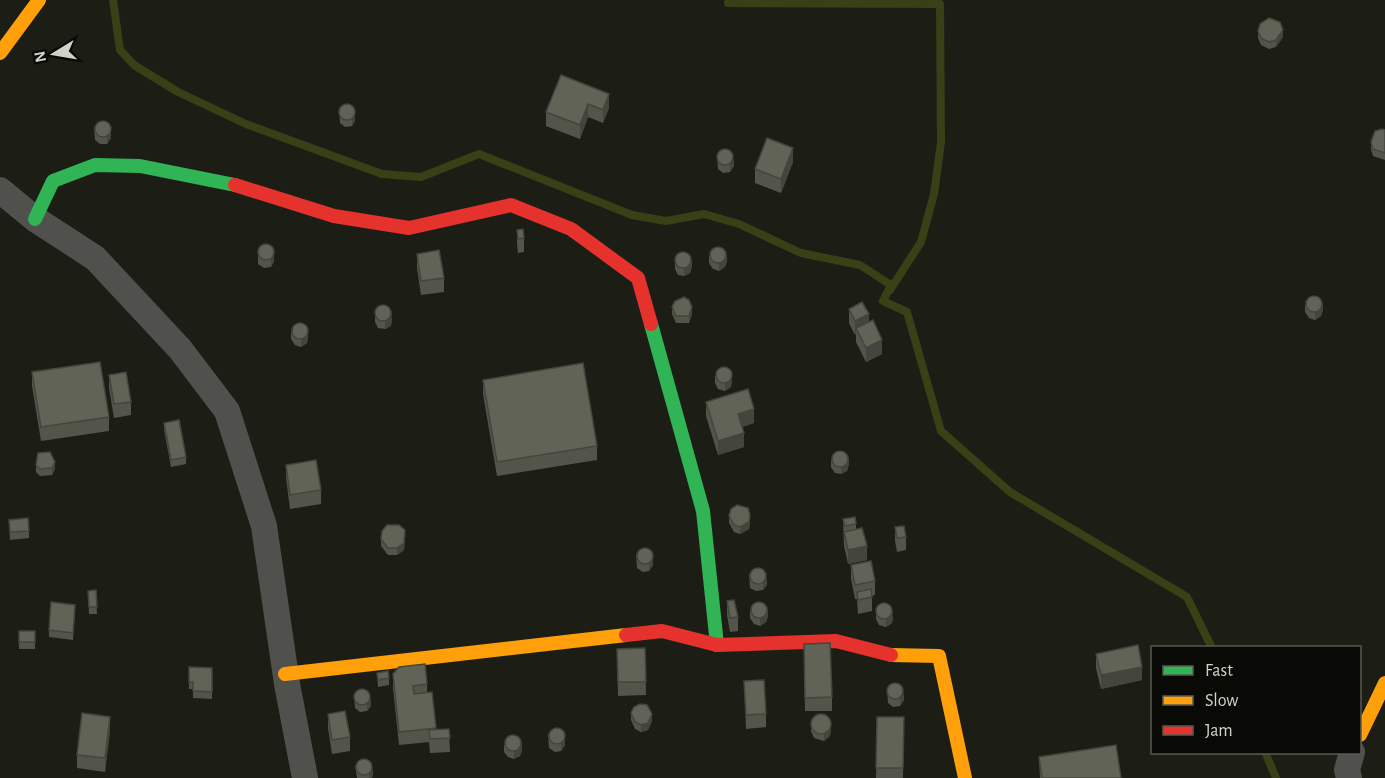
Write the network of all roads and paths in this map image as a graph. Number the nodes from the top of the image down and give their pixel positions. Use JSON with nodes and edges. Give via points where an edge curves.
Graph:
{"nodes":[{"id":1,"x":39,"y":0,"type":"edge"},
{"id":2,"x":0,"y":53,"type":"edge"},
{"id":3,"x":0,"y":190,"type":"edge"},
{"id":4,"x":35,"y":219,"type":"junction"},
{"id":5,"x":717,"y":645,"type":"junction"},
{"id":6,"x":285,"y":674,"type":"junction"},
{"id":7,"x":1385,"y":683,"type":"edge"},
{"id":8,"x":1361,"y":731,"type":"edge"},
{"id":9,"x":1352,"y":754,"type":"edge"},
{"id":10,"x":305,"y":778,"type":"edge"},
{"id":11,"x":965,"y":778,"type":"edge"},
{"id":12,"x":1349,"y":778,"type":"edge"}],
"edges":[{"from":1,"to":2,"type":"street"},
{"from":3,"to":4,"type":"street"},
{"from":4,"to":5,"type":"street","via":[[53,180],[95,165],[140,166],[217,181],[334,216],[409,228],[511,205],[570,229],[638,278],[703,511]]},
{"from":4,"to":6,"type":"street","via":[[95,258],[180,349],[226,411],[264,526]]},
{"from":5,"to":6,"type":"street","via":[[662,631]]},
{"from":5,"to":11,"type":"street","via":[[836,641],[886,655],[939,656]]},
{"from":6,"to":10,"type":"street"},
{"from":7,"to":8,"type":"street"},
{"from":9,"to":12,"type":"street"}]}
